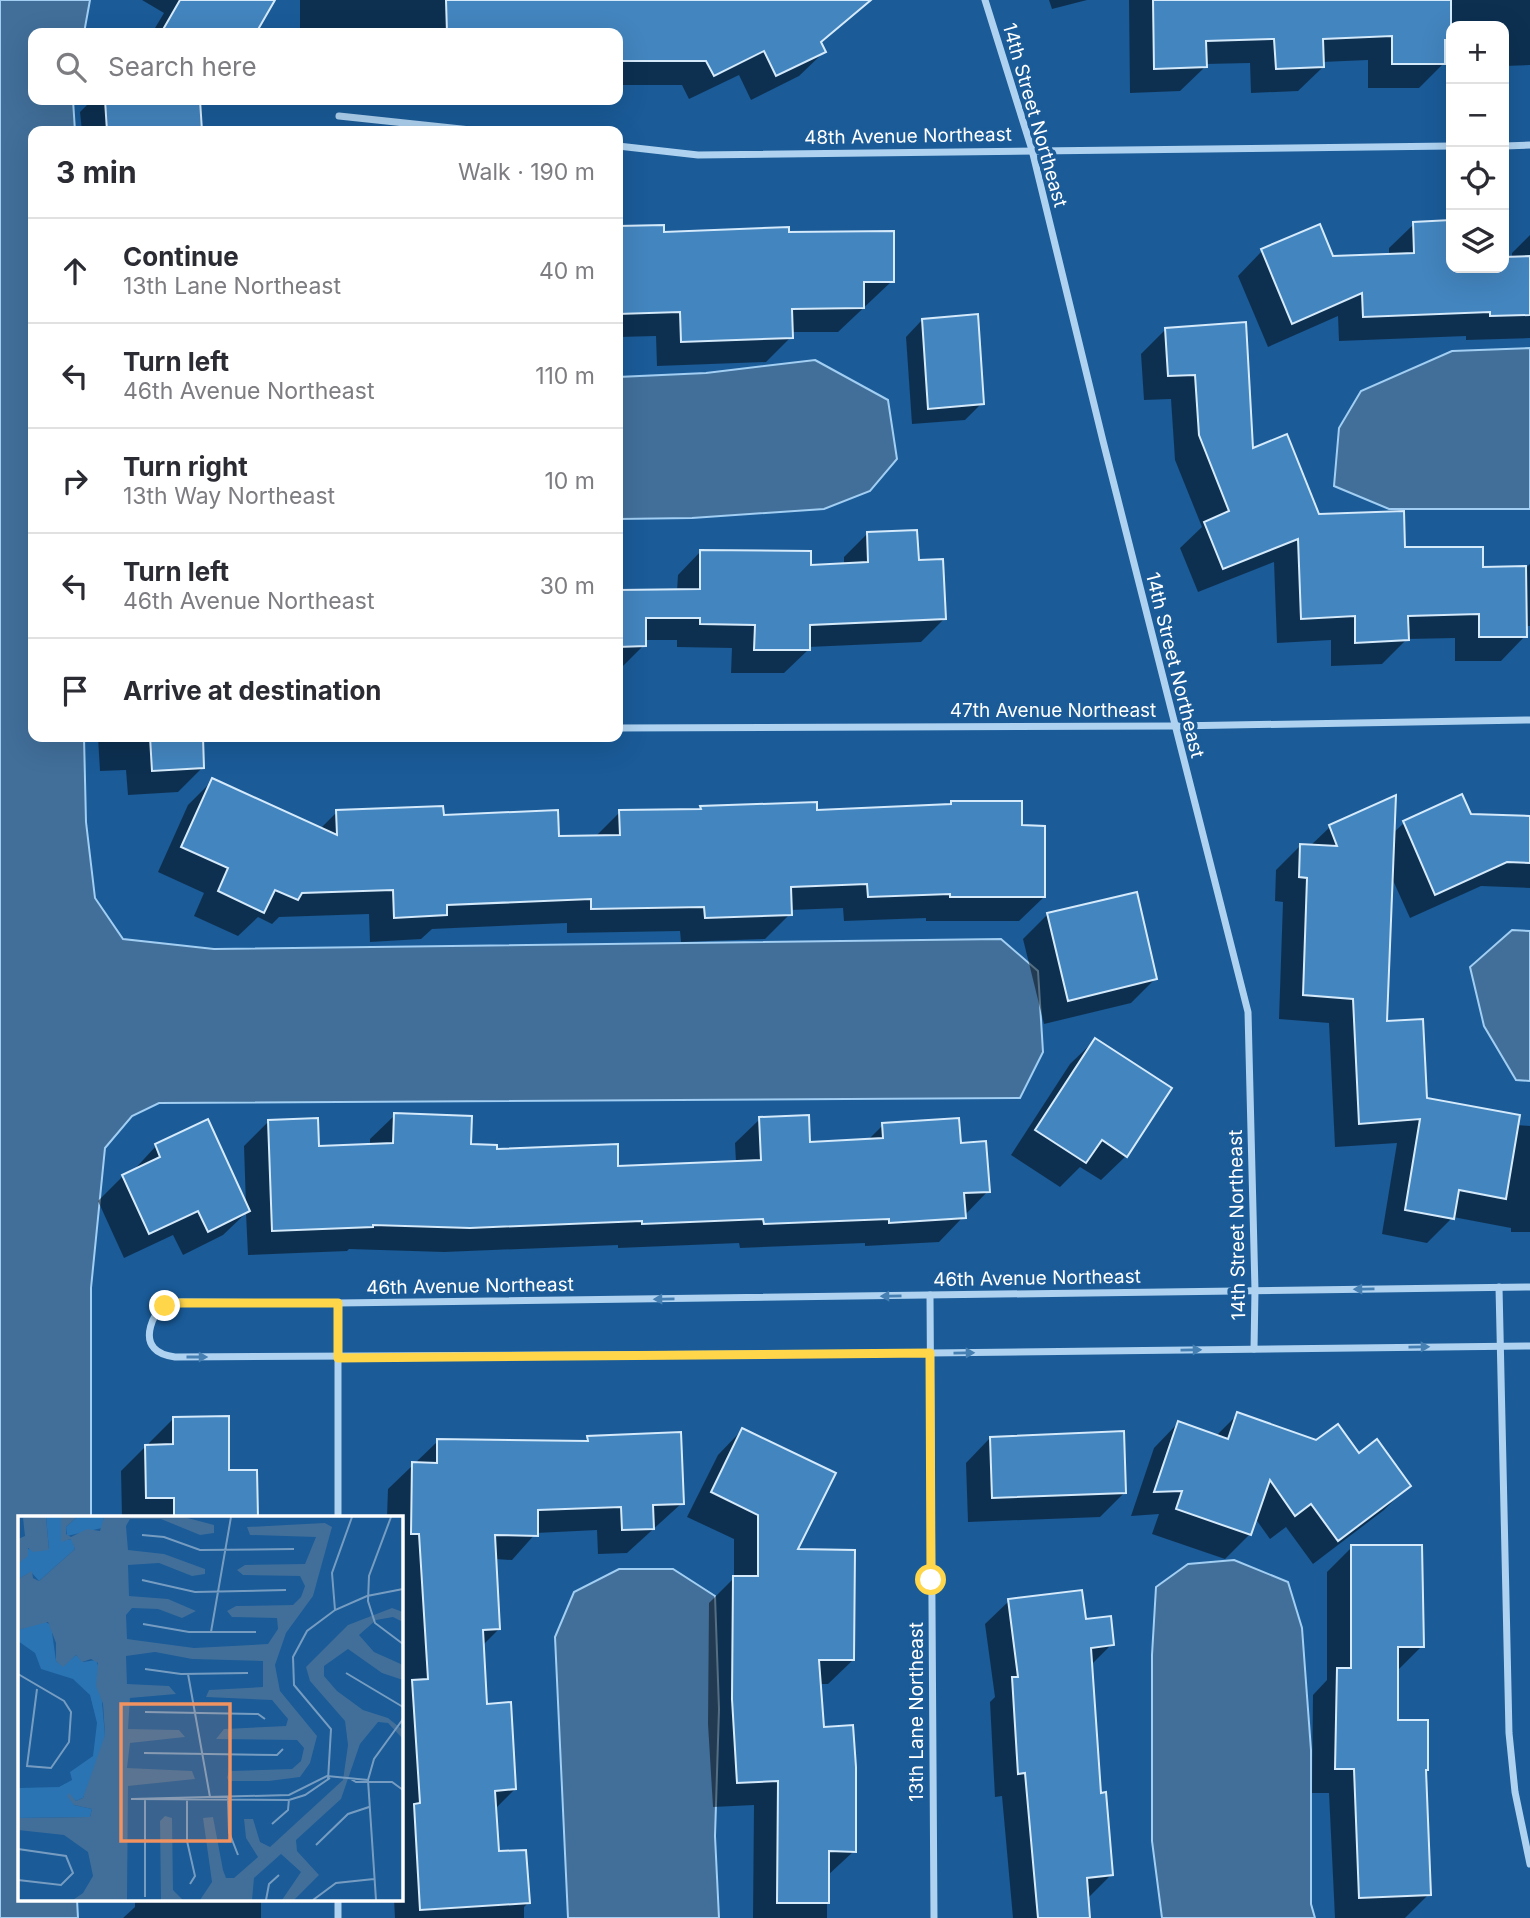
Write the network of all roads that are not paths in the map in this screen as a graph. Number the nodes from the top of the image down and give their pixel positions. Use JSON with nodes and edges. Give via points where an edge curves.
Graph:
{"nodes":[{"id":1,"x":985,"y":0,"type":"edge"},
{"id":2,"x":339,"y":116,"type":"dead end"},
{"id":3,"x":433,"y":126,"type":"edge"},
{"id":4,"x":1530,"y":145,"type":"edge"},
{"id":5,"x":1446,"y":146,"type":"edge"},
{"id":6,"x":1509,"y":146,"type":"edge"},
{"id":7,"x":623,"y":147,"type":"edge"},
{"id":8,"x":1032,"y":150,"type":"junction"},
{"id":9,"x":1530,"y":720,"type":"edge"},
{"id":10,"x":1174,"y":726,"type":"junction"},
{"id":11,"x":623,"y":728,"type":"edge"},
{"id":12,"x":1499,"y":1287,"type":"junction"},
{"id":13,"x":1530,"y":1287,"type":"edge"},
{"id":14,"x":1255,"y":1290,"type":"junction"},
{"id":15,"x":930,"y":1295,"type":"junction"},
{"id":16,"x":338,"y":1303,"type":"junction"},
{"id":17,"x":1501,"y":1346,"type":"junction"},
{"id":18,"x":1530,"y":1346,"type":"edge"},
{"id":19,"x":1254,"y":1349,"type":"junction"},
{"id":20,"x":930,"y":1353,"type":"junction"},
{"id":21,"x":338,"y":1358,"type":"junction"},
{"id":22,"x":338,"y":1516,"type":"edge"},
{"id":23,"x":1530,"y":1864,"type":"edge"},
{"id":24,"x":338,"y":1900,"type":"edge"},
{"id":25,"x":338,"y":1918,"type":"edge"},
{"id":26,"x":934,"y":1918,"type":"edge"}],
"edges":[{"from":1,"to":8,"type":"street","name":"14th Street Northeast"},
{"from":2,"to":3,"type":"street"},
{"from":4,"to":6,"type":"street"},
{"from":5,"to":8,"type":"street","name":"48th Avenue Northeast"},
{"from":7,"to":8,"type":"street","name":"48th Avenue Northeast","via":[[698,155]]},
{"from":8,"to":10,"type":"street","name":"14th Street Northeast"},
{"from":9,"to":10,"type":"street","name":"47th Avenue Northeast"},
{"from":10,"to":11,"type":"street","name":"47th Avenue Northeast"},
{"from":10,"to":14,"type":"street","name":"14th Street Northeast","via":[[1248,1012]]},
{"from":12,"to":13,"type":"street","name":"46th Avenue Northeast"},
{"from":12,"to":14,"type":"street","name":"46th Avenue Northeast","one_way":true},
{"from":12,"to":17,"type":"street"},
{"from":14,"to":15,"type":"street","name":"46th Avenue Northeast"},
{"from":14,"to":19,"type":"street","name":"14th Street Northeast"},
{"from":15,"to":16,"type":"street","name":"46th Avenue Northeast","one_way":true},
{"from":15,"to":20,"type":"street","name":"13th Lane Northeast"},
{"from":16,"to":21,"type":"street"},
{"from":16,"to":21,"type":"street","name":"46th Avenue Northeast","one_way":true,"via":[[180,1303],[165,1306],[150,1326],[154,1348],[175,1357]]},
{"from":17,"to":18,"type":"street","name":"46th Avenue Northeast"},
{"from":19,"to":17,"type":"street","name":"46th Avenue Northeast","one_way":true},
{"from":17,"to":23,"type":"street","via":[[1509,1733]]},
{"from":20,"to":19,"type":"street","name":"46th Avenue Northeast","one_way":true},
{"from":20,"to":21,"type":"street","name":"46th Avenue Northeast"},
{"from":20,"to":26,"type":"street","name":"13th Lane Northeast"},
{"from":21,"to":22,"type":"street"},
{"from":24,"to":25,"type":"street"}]}
